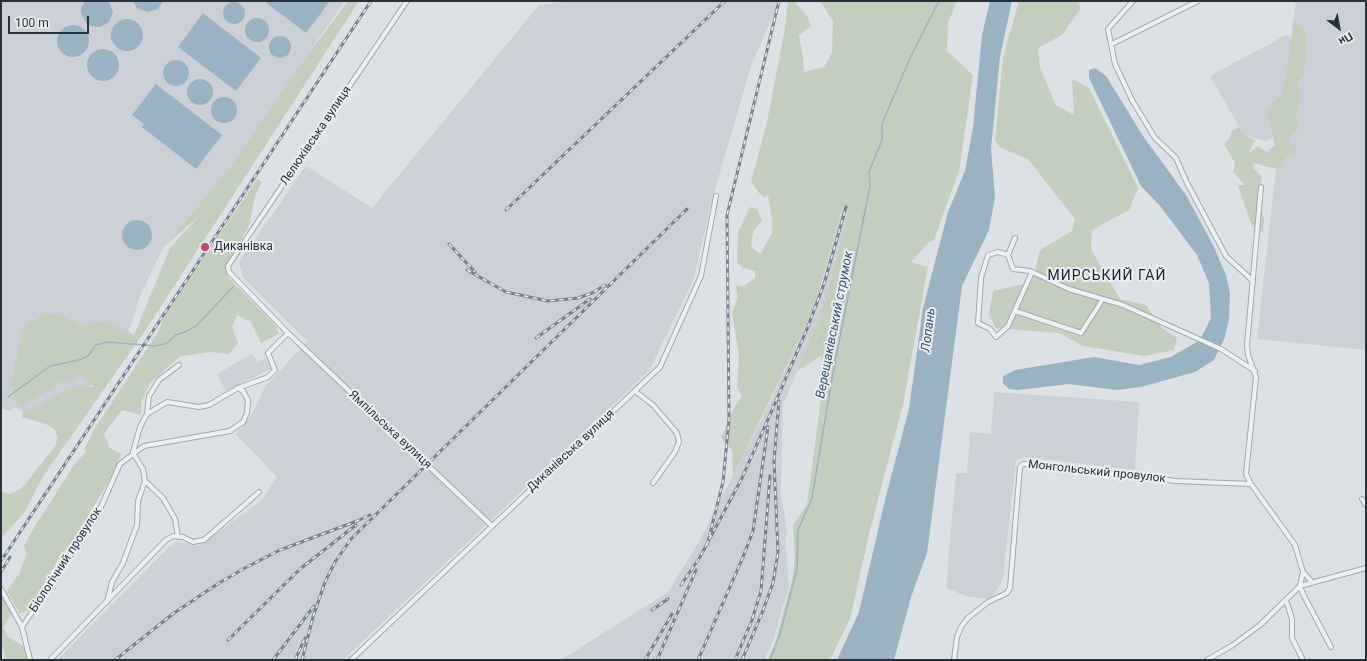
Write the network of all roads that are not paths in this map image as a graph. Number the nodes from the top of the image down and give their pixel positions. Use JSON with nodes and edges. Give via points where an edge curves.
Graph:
{"nodes":[{"id":1,"x":406,"y":1,"type":"edge"},
{"id":2,"x":1133,"y":1,"type":"edge"},
{"id":3,"x":1198,"y":1,"type":"edge"},
{"id":4,"x":1112,"y":44,"type":"junction"},
{"id":5,"x":1261,"y":187,"type":"dead end"},
{"id":6,"x":716,"y":196,"type":"dead end"},
{"id":7,"x":1015,"y":238,"type":"dead end"},
{"id":8,"x":1008,"y":255,"type":"junction"},
{"id":9,"x":229,"y":272,"type":"joint"},
{"id":10,"x":1032,"y":272,"type":"junction"},
{"id":11,"x":1253,"y":282,"type":"junction"},
{"id":12,"x":1103,"y":299,"type":"junction"},
{"id":13,"x":1016,"y":311,"type":"junction"},
{"id":14,"x":288,"y":334,"type":"junction"},
{"id":15,"x":178,"y":365,"type":"dead end"},
{"id":16,"x":1255,"y":371,"type":"junction"},
{"id":17,"x":238,"y":388,"type":"junction"},
{"id":18,"x":635,"y":391,"type":"junction"},
{"id":19,"x":147,"y":414,"type":"junction"},
{"id":20,"x":133,"y":452,"type":"junction"},
{"id":21,"x":145,"y":481,"type":"junction"},
{"id":22,"x":653,"y":483,"type":"dead end"},
{"id":23,"x":1251,"y":484,"type":"junction"},
{"id":24,"x":259,"y":492,"type":"dead end"},
{"id":25,"x":1362,"y":499,"type":"dead end"},
{"id":26,"x":1366,"y":505,"type":"edge"},
{"id":27,"x":492,"y":526,"type":"junction"},
{"id":28,"x":178,"y":537,"type":"junction"},
{"id":29,"x":1366,"y":568,"type":"edge"},
{"id":30,"x":1303,"y":572,"type":"junction"},
{"id":31,"x":1312,"y":582,"type":"junction"},
{"id":32,"x":1300,"y":586,"type":"junction"},
{"id":33,"x":1,"y":589,"type":"edge"},
{"id":34,"x":1286,"y":600,"type":"junction"},
{"id":35,"x":108,"y":602,"type":"junction"},
{"id":36,"x":22,"y":627,"type":"junction"},
{"id":37,"x":1331,"y":647,"type":"dead end"},
{"id":38,"x":30,"y":660,"type":"edge"},
{"id":39,"x":50,"y":660,"type":"edge"},
{"id":40,"x":351,"y":660,"type":"edge"},
{"id":41,"x":954,"y":660,"type":"edge"},
{"id":42,"x":1207,"y":660,"type":"edge"},
{"id":43,"x":1303,"y":660,"type":"edge"}],
"edges":[{"from":1,"to":9,"type":"street","name":"Лелюківська вулиця","via":[[228,266]]},
{"from":2,"to":4,"type":"street","via":[[1108,29]]},
{"from":3,"to":4,"type":"street"},
{"from":4,"to":11,"type":"street","via":[[1115,64],[1132,100],[1155,138],[1176,158],[1226,256]]},
{"from":5,"to":11,"type":"street"},
{"from":6,"to":18,"type":"street","name":"Диканівська вулиця","via":[[700,276],[660,367]]},
{"from":7,"to":8,"type":"street"},
{"from":8,"to":10,"type":"street","via":[[1014,269]]},
{"from":8,"to":13,"type":"street","via":[[998,252],[988,255],[981,278],[978,323],[990,329],[996,337],[1008,326]]},
{"from":9,"to":14,"type":"street","name":"Ямпільська вулиця"},
{"from":10,"to":12,"type":"street","via":[[1069,289]]},
{"from":10,"to":13,"type":"street"},
{"from":11,"to":16,"type":"street","via":[[1247,345]]},
{"from":12,"to":13,"type":"street","via":[[1081,333]]},
{"from":12,"to":16,"type":"street","via":[[1123,305],[1221,349]]},
{"from":14,"to":17,"type":"street","via":[[268,353],[275,370],[268,377]]},
{"from":14,"to":27,"type":"street","name":"Ямпільська вулиця"},
{"from":15,"to":19,"type":"street","via":[[159,380],[149,396]]},
{"from":16,"to":23,"type":"street","via":[[1246,474]]},
{"from":17,"to":19,"type":"street","via":[[209,405],[199,407],[167,402]]},
{"from":17,"to":20,"type":"street","via":[[248,400],[247,413],[243,422],[230,431],[144,446]]},
{"from":18,"to":22,"type":"street","via":[[653,405],[677,433],[679,442]]},
{"from":18,"to":27,"type":"street","name":"Диканівська вулиця"},
{"from":19,"to":20,"type":"street","via":[[140,427]]},
{"from":20,"to":21,"type":"street","via":[[143,469]]},
{"from":20,"to":36,"type":"street","name":"Біологічний провулок","via":[[120,464],[97,516]]},
{"from":21,"to":28,"type":"street","via":[[163,498],[175,519]]},
{"from":21,"to":35,"type":"street","via":[[138,501],[137,524],[123,563],[112,582]]},
{"from":23,"to":30,"type":"street","via":[[1295,545]]},
{"from":23,"to":41,"type":"street","name":"Монгольський провулок","via":[[1141,478],[1022,464],[1010,588],[1007,593],[988,602],[960,627]]},
{"from":24,"to":28,"type":"street","via":[[204,540],[192,542]]},
{"from":25,"to":26,"type":"street"},
{"from":27,"to":40,"type":"street","name":"Диканівська вулиця"},
{"from":28,"to":35,"type":"street","via":[[173,536],[166,540]]},
{"from":29,"to":31,"type":"street"},
{"from":30,"to":31,"type":"street"},
{"from":30,"to":32,"type":"street"},
{"from":31,"to":32,"type":"street"},
{"from":32,"to":34,"type":"street"},
{"from":32,"to":37,"type":"street"},
{"from":33,"to":36,"type":"street"},
{"from":34,"to":42,"type":"street","via":[[1260,625]]},
{"from":34,"to":43,"type":"street","via":[[1292,618],[1292,638]]},
{"from":35,"to":39,"type":"street"},
{"from":36,"to":38,"type":"street"}]}
